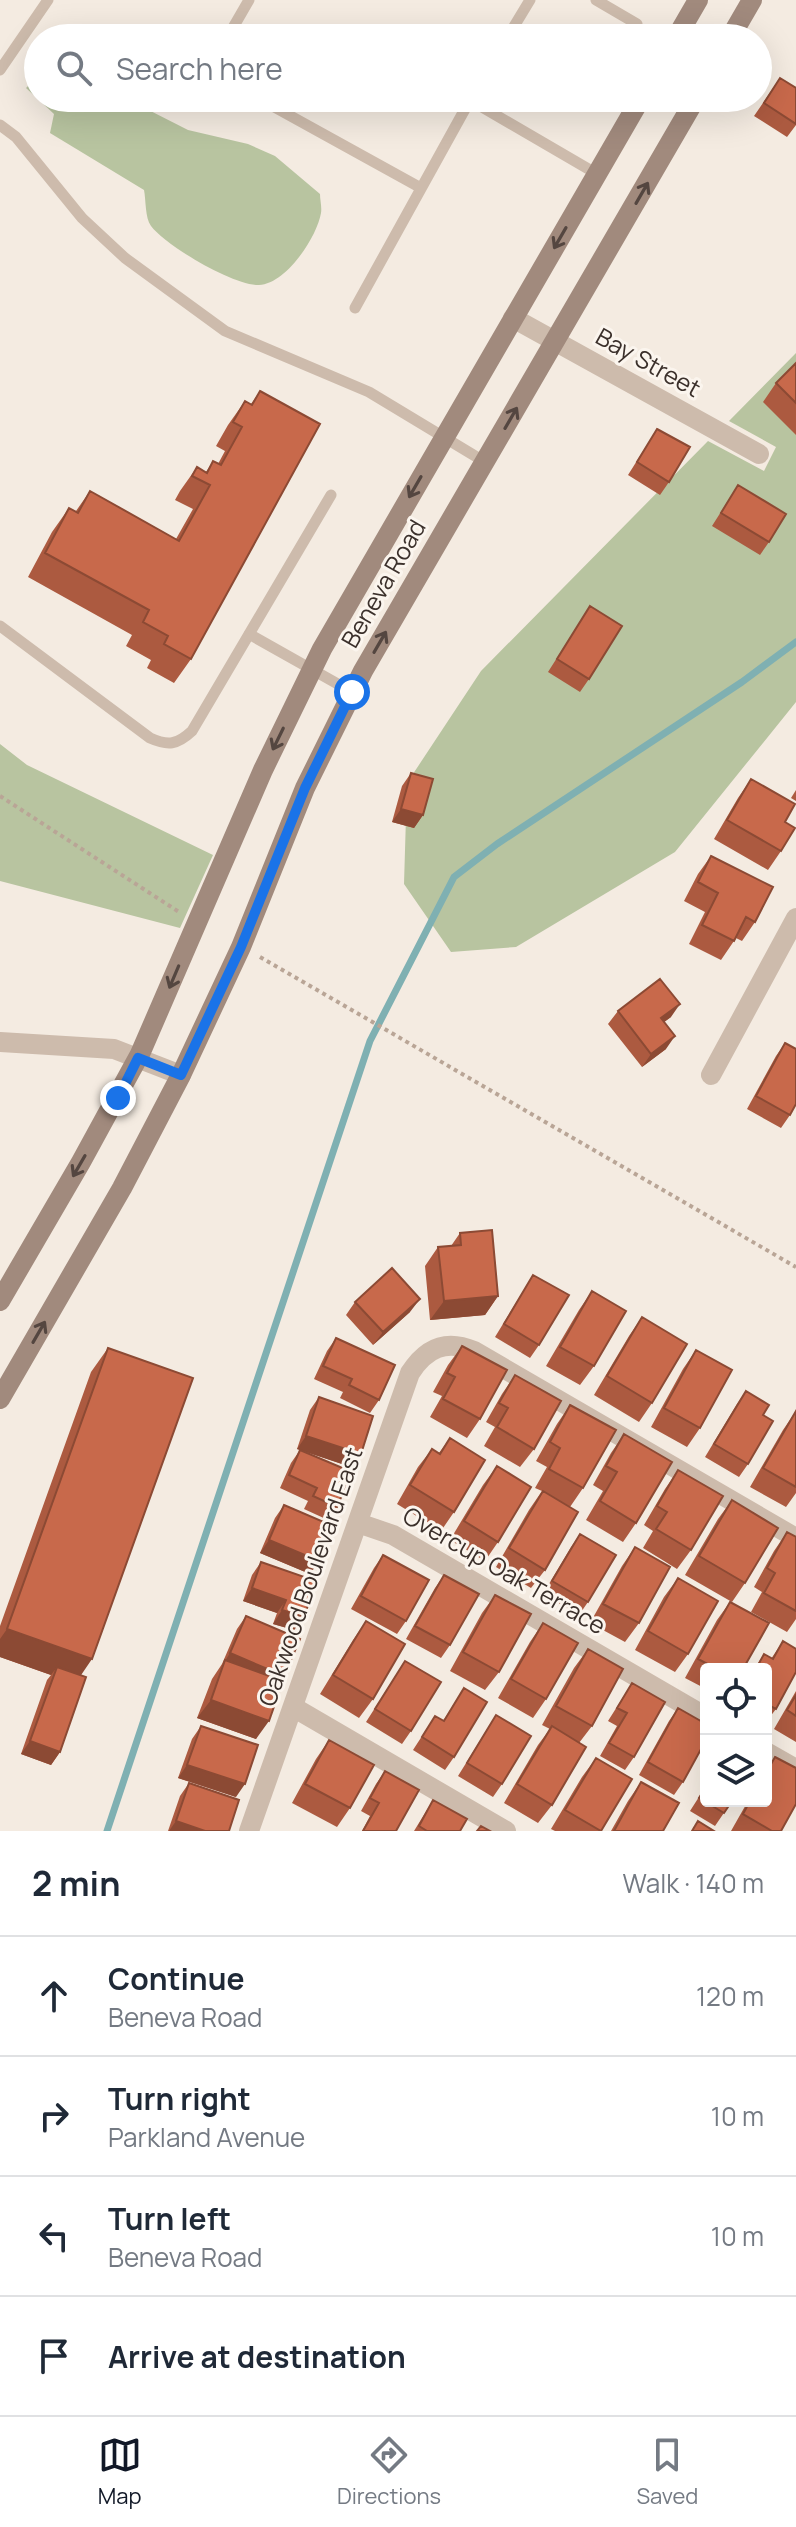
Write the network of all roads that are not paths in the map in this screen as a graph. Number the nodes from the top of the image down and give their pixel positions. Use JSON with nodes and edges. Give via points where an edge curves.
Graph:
{"nodes":[{"id":1,"x":48,"y":0,"type":"edge"},
{"id":2,"x":249,"y":0,"type":"edge"},
{"id":3,"x":530,"y":0,"type":"edge"},
{"id":4,"x":596,"y":0,"type":"edge"},
{"id":5,"x":698,"y":0,"type":"edge"},
{"id":6,"x":752,"y":0,"type":"edge"},
{"id":7,"x":32,"y":24,"type":"edge"},
{"id":8,"x":235,"y":24,"type":"edge"},
{"id":9,"x":515,"y":24,"type":"edge"},
{"id":10,"x":637,"y":24,"type":"dead end"},
{"id":11,"x":684,"y":24,"type":"edge"},
{"id":12,"x":738,"y":24,"type":"edge"},
{"id":13,"x":24,"y":35,"type":"edge"},
{"id":14,"x":0,"y":70,"type":"edge"},
{"id":15,"x":283,"y":112,"type":"edge"},
{"id":16,"x":463,"y":112,"type":"edge"},
{"id":17,"x":492,"y":112,"type":"edge"},
{"id":18,"x":633,"y":112,"type":"edge"},
{"id":19,"x":688,"y":112,"type":"edge"},
{"id":20,"x":0,"y":125,"type":"edge"},
{"id":21,"x":597,"y":174,"type":"junction"},
{"id":22,"x":421,"y":188,"type":"junction"},
{"id":23,"x":355,"y":308,"type":"dead end"},
{"id":24,"x":513,"y":318,"type":"junction"},
{"id":25,"x":555,"y":343,"type":"junction"},
{"id":26,"x":444,"y":438,"type":"junction"},
{"id":27,"x":759,"y":454,"type":"dead end"},
{"id":28,"x":485,"y":462,"type":"junction"},
{"id":29,"x":331,"y":495,"type":"dead end"},
{"id":30,"x":0,"y":626,"type":"edge"},
{"id":31,"x":249,"y":634,"type":"junction"},
{"id":32,"x":313,"y":669,"type":"junction"},
{"id":33,"x":352,"y":692,"type":"junction"},
{"id":34,"x":796,"y":918,"type":"edge"},
{"id":35,"x":0,"y":1042,"type":"edge"},
{"id":36,"x":138,"y":1058,"type":"junction"},
{"id":37,"x":181,"y":1075,"type":"junction"},
{"id":38,"x":711,"y":1075,"type":"dead end"},
{"id":39,"x":0,"y":1301,"type":"edge"},
{"id":40,"x":0,"y":1399,"type":"edge"},
{"id":41,"x":358,"y":1523,"type":"junction"},
{"id":42,"x":796,"y":1538,"type":"edge"},
{"id":43,"x":293,"y":1707,"type":"junction"},
{"id":44,"x":700,"y":1714,"type":"edge"},
{"id":45,"x":772,"y":1755,"type":"edge"},
{"id":46,"x":796,"y":1769,"type":"edge"},
{"id":47,"x":249,"y":1831,"type":"edge"},
{"id":48,"x":506,"y":1831,"type":"edge"}],
"edges":[{"from":1,"to":7,"type":"lane"},
{"from":2,"to":8,"type":"lane"},
{"from":3,"to":9,"type":"lane"},
{"from":4,"to":10,"type":"lane"},
{"from":5,"to":11,"type":"main road"},
{"from":6,"to":12,"type":"main road"},
{"from":13,"to":14,"type":"lane"},
{"from":15,"to":22,"type":"lane"},
{"from":16,"to":22,"type":"lane"},
{"from":17,"to":21,"type":"lane"},
{"from":18,"to":21,"type":"main road","name":"Beneva Road"},
{"from":25,"to":19,"type":"main road","name":"Beneva Road","one_way":true},
{"from":20,"to":26,"type":"lane","via":[[125,258],[225,331],[369,392]]},
{"from":21,"to":24,"type":"main road","name":"Beneva Road","one_way":true},
{"from":22,"to":23,"type":"lane"},
{"from":24,"to":25,"type":"street","name":"Bay Street"},
{"from":24,"to":26,"type":"main road","name":"Beneva Road"},
{"from":25,"to":27,"type":"street","name":"Bay Street"},
{"from":28,"to":25,"type":"main road","name":"Beneva Road","one_way":true},
{"from":26,"to":28,"type":"lane"},
{"from":26,"to":32,"type":"main road","name":"Beneva Road","one_way":true},
{"from":33,"to":28,"type":"main road","name":"Beneva Road","one_way":true},
{"from":29,"to":31,"type":"lane"},
{"from":30,"to":31,"type":"lane","via":[[150,738],[170,744],[192,731]]},
{"from":31,"to":32,"type":"lane"},
{"from":32,"to":33,"type":"lane"},
{"from":32,"to":36,"type":"main road","name":"Beneva Road","one_way":true,"via":[[263,770]]},
{"from":33,"to":37,"type":"main road","name":"Beneva Road"},
{"from":34,"to":38,"type":"street"},
{"from":35,"to":36,"type":"street","via":[[114,1049]]},
{"from":36,"to":37,"type":"street"},
{"from":36,"to":39,"type":"main road","name":"Beneva Road","one_way":true},
{"from":40,"to":37,"type":"main road","name":"Beneva Road","one_way":true},
{"from":41,"to":42,"type":"street","name":"Oakwood Boulevard East","via":[[410,1373],[424,1354],[451,1345],[474,1351]]},
{"from":41,"to":43,"type":"street","name":"Oakwood Boulevard East"},
{"from":41,"to":44,"type":"street","name":"Overcup Oak Terrace","via":[[393,1535]]},
{"from":43,"to":47,"type":"street","name":"Oakwood Boulevard East"},
{"from":43,"to":48,"type":"street"},
{"from":45,"to":46,"type":"street"}]}
